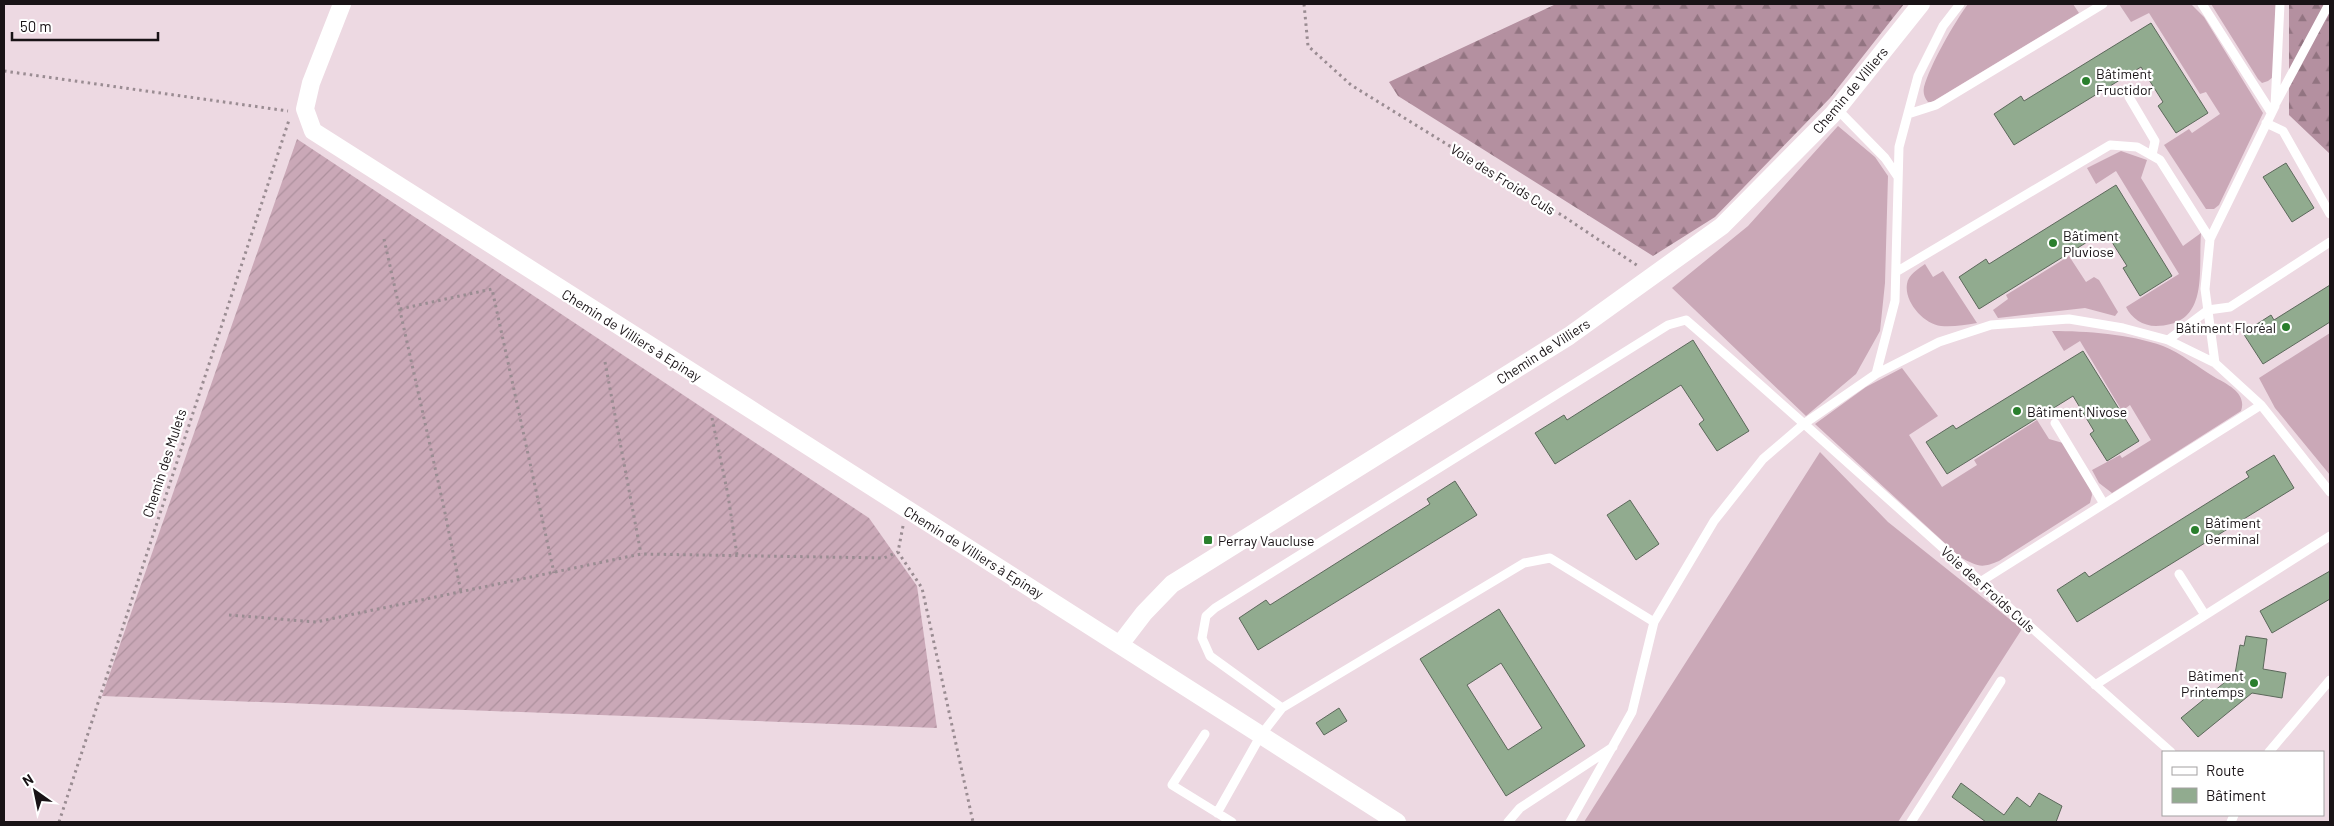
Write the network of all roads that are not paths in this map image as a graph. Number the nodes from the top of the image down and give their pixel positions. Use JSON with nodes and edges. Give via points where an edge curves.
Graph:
{"nodes":[{"id":1,"x":342,"y":4,"type":"edge"},
{"id":2,"x":1921,"y":4,"type":"edge"},
{"id":3,"x":1960,"y":4,"type":"edge"},
{"id":4,"x":2103,"y":4,"type":"edge"},
{"id":5,"x":2202,"y":4,"type":"edge"},
{"id":6,"x":2280,"y":4,"type":"edge"},
{"id":7,"x":2329,"y":4,"type":"edge"},
{"id":8,"x":2128,"y":97,"type":"dead end"},
{"id":9,"x":1837,"y":109,"type":"junction"},
{"id":10,"x":2273,"y":109,"type":"junction"},
{"id":11,"x":1908,"y":114,"type":"junction"},
{"id":12,"x":2266,"y":123,"type":"junction"},
{"id":13,"x":2152,"y":155,"type":"junction"},
{"id":14,"x":1898,"y":177,"type":"junction"},
{"id":15,"x":2330,"y":214,"type":"edge"},
{"id":16,"x":2210,"y":239,"type":"junction"},
{"id":17,"x":2330,"y":242,"type":"edge"},
{"id":18,"x":1896,"y":272,"type":"junction"},
{"id":19,"x":2208,"y":310,"type":"junction"},
{"id":20,"x":2168,"y":340,"type":"junction"},
{"id":21,"x":2215,"y":363,"type":"junction"},
{"id":22,"x":1876,"y":374,"type":"junction"},
{"id":23,"x":2261,"y":405,"type":"junction"},
{"id":24,"x":2054,"y":423,"type":"dead end"},
{"id":25,"x":1805,"y":424,"type":"junction"},
{"id":26,"x":2330,"y":492,"type":"edge"},
{"id":27,"x":2104,"y":504,"type":"junction"},
{"id":28,"x":2330,"y":536,"type":"edge"},
{"id":29,"x":2179,"y":574,"type":"dead end"},
{"id":30,"x":1980,"y":582,"type":"junction"},
{"id":31,"x":2205,"y":615,"type":"junction"},
{"id":32,"x":1654,"y":622,"type":"junction"},
{"id":33,"x":1120,"y":643,"type":"junction"},
{"id":34,"x":2330,"y":680,"type":"edge"},
{"id":35,"x":2001,"y":681,"type":"dead end"},
{"id":36,"x":2095,"y":685,"type":"junction"},
{"id":37,"x":1282,"y":708,"type":"junction"},
{"id":38,"x":1205,"y":734,"type":"dead end"},
{"id":39,"x":1262,"y":735,"type":"junction"},
{"id":40,"x":1615,"y":746,"type":"junction"},
{"id":41,"x":2171,"y":751,"type":"edge"},
{"id":42,"x":2270,"y":751,"type":"edge"},
{"id":43,"x":1217,"y":813,"type":"junction"},
{"id":44,"x":1232,"y":822,"type":"edge"},
{"id":45,"x":1397,"y":822,"type":"edge"},
{"id":46,"x":1508,"y":822,"type":"edge"},
{"id":47,"x":1570,"y":822,"type":"edge"},
{"id":48,"x":1911,"y":822,"type":"edge"}],
"edges":[{"from":1,"to":33,"type":"street","name":"Chemin de Villiers à Epinay","via":[[298,110],[313,131]]},
{"from":2,"to":9,"type":"street","name":"Chemin de Villiers"},
{"from":3,"to":11,"type":"lane","via":[[1942,26],[1918,76]]},
{"from":4,"to":11,"type":"lane","via":[[1936,105]]},
{"from":5,"to":10,"type":"lane"},
{"from":6,"to":10,"type":"lane"},
{"from":7,"to":10,"type":"lane"},
{"from":8,"to":13,"type":"lane","via":[[2155,141]]},
{"from":9,"to":14,"type":"lane","via":[[1885,158]]},
{"from":9,"to":33,"type":"street","name":"Chemin de Villiers","via":[[1722,226],[1569,336],[1172,584]]},
{"from":10,"to":12,"type":"lane"},
{"from":11,"to":14,"type":"lane","via":[[1899,147]]},
{"from":12,"to":15,"type":"lane","via":[[2283,131]]},
{"from":12,"to":16,"type":"lane"},
{"from":13,"to":16,"type":"lane","via":[[2160,160]]},
{"from":13,"to":18,"type":"lane","via":[[2137,147],[2110,145]]},
{"from":14,"to":18,"type":"lane"},
{"from":16,"to":19,"type":"lane","via":[[2205,289]]},
{"from":17,"to":19,"type":"lane","via":[[2230,307]]},
{"from":18,"to":22,"type":"lane","via":[[1895,301]]},
{"from":19,"to":20,"type":"lane"},
{"from":19,"to":21,"type":"lane"},
{"from":20,"to":21,"type":"lane"},
{"from":20,"to":22,"type":"lane","via":[[2069,319],[1991,325],[1939,342]]},
{"from":21,"to":23,"type":"lane"},
{"from":22,"to":25,"type":"lane"},
{"from":23,"to":26,"type":"lane"},
{"from":23,"to":27,"type":"lane"},
{"from":24,"to":27,"type":"lane"},
{"from":25,"to":30,"type":"lane","name":"Voie des Froids Culs"},
{"from":25,"to":32,"type":"lane","via":[[1763,459],[1714,521]]},
{"from":25,"to":37,"type":"lane","name":"Voie des Froids Culs","via":[[1686,320],[1668,325],[1206,616],[1202,638],[1210,656]]},
{"from":27,"to":30,"type":"lane"},
{"from":28,"to":31,"type":"lane"},
{"from":29,"to":31,"type":"lane"},
{"from":30,"to":36,"type":"lane","name":"Voie des Froids Culs"},
{"from":31,"to":36,"type":"lane"},
{"from":32,"to":37,"type":"lane","via":[[1550,558],[1524,563]]},
{"from":32,"to":40,"type":"lane","via":[[1632,712]]},
{"from":33,"to":39,"type":"street","name":"Chemin de Villiers à Epinay"},
{"from":34,"to":42,"type":"lane"},
{"from":35,"to":48,"type":"lane"},
{"from":36,"to":41,"type":"lane","name":"Voie des Froids Culs"},
{"from":37,"to":39,"type":"lane"},
{"from":38,"to":43,"type":"lane","via":[[1172,785]]},
{"from":39,"to":43,"type":"lane"},
{"from":39,"to":45,"type":"street","name":"Chemin de Villiers à Epinay"},
{"from":40,"to":46,"type":"lane","via":[[1520,808]]},
{"from":40,"to":47,"type":"lane"},
{"from":43,"to":44,"type":"lane"}]}
